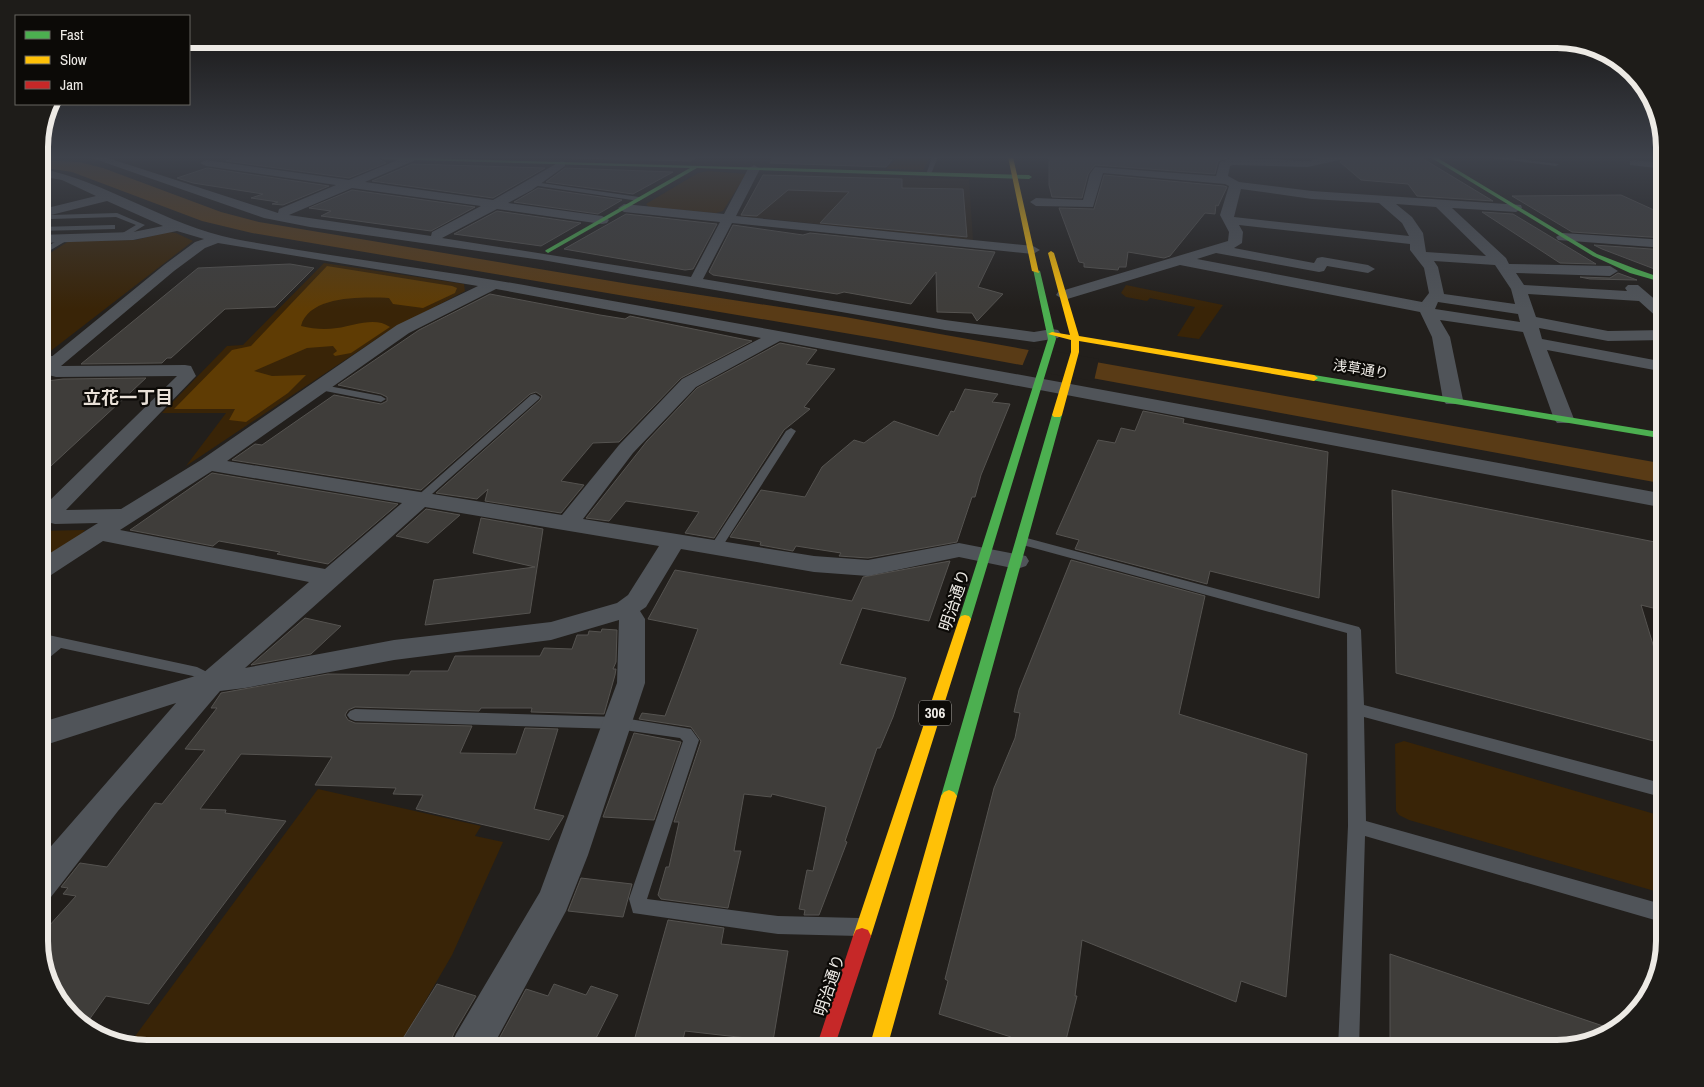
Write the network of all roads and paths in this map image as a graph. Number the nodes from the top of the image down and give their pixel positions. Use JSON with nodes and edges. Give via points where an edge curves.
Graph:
{"nodes":[{"id":1,"x":70,"y":208,"type":"edge"},
{"id":2,"x":131,"y":208,"type":"edge"},
{"id":3,"x":248,"y":208,"type":"edge"},
{"id":4,"x":272,"y":208,"type":"edge"},
{"id":5,"x":294,"y":208,"type":"edge"},
{"id":6,"x":489,"y":208,"type":"edge"},
{"id":7,"x":514,"y":208,"type":"edge"},
{"id":8,"x":624,"y":208,"type":"joint"},
{"id":9,"x":732,"y":208,"type":"edge"},
{"id":10,"x":1023,"y":208,"type":"edge"},
{"id":11,"x":1228,"y":208,"type":"edge"},
{"id":12,"x":1354,"y":208,"type":"edge"},
{"id":13,"x":1392,"y":208,"type":"edge"},
{"id":14,"x":1444,"y":208,"type":"edge"},
{"id":15,"x":1512,"y":208,"type":"edge"},
{"id":16,"x":1516,"y":208,"type":"joint"},
{"id":17,"x":284,"y":212,"type":"junction"},
{"id":18,"x":48,"y":214,"type":"edge"},
{"id":19,"x":1358,"y":214,"type":"dead end"},
{"id":20,"x":48,"y":215,"type":"edge"},
{"id":21,"x":726,"y":218,"type":"junction"},
{"id":22,"x":602,"y":220,"type":"junction"},
{"id":23,"x":1229,"y":220,"type":"junction"},
{"id":24,"x":112,"y":227,"type":"dead end"},
{"id":25,"x":177,"y":227,"type":"junction"},
{"id":26,"x":48,"y":229,"type":"edge"},
{"id":27,"x":437,"y":235,"type":"junction"},
{"id":28,"x":124,"y":236,"type":"junction"},
{"id":29,"x":1563,"y":237,"type":"junction"},
{"id":30,"x":67,"y":238,"type":"junction"},
{"id":31,"x":48,"y":239,"type":"edge"},
{"id":32,"x":216,"y":239,"type":"junction"},
{"id":33,"x":1047,"y":239,"type":"dead end"},
{"id":34,"x":1306,"y":241,"type":"junction"},
{"id":35,"x":1416,"y":242,"type":"junction"},
{"id":36,"x":1657,"y":243,"type":"edge"},
{"id":37,"x":1216,"y":249,"type":"junction"},
{"id":38,"x":48,"y":250,"type":"edge"},
{"id":39,"x":1033,"y":250,"type":"junction"},
{"id":40,"x":548,"y":251,"type":"junction"},
{"id":41,"x":1595,"y":255,"type":"junction"},
{"id":42,"x":1423,"y":256,"type":"junction"},
{"id":43,"x":1179,"y":260,"type":"junction"},
{"id":44,"x":1322,"y":261,"type":"junction"},
{"id":45,"x":1504,"y":265,"type":"junction"},
{"id":46,"x":1610,"y":271,"type":"junction"},
{"id":47,"x":698,"y":276,"type":"junction"},
{"id":48,"x":1657,"y":279,"type":"edge"},
{"id":49,"x":494,"y":284,"type":"junction"},
{"id":50,"x":1519,"y":289,"type":"junction"},
{"id":51,"x":1064,"y":295,"type":"junction"},
{"id":52,"x":1356,"y":295,"type":"junction"},
{"id":53,"x":1644,"y":297,"type":"junction"},
{"id":54,"x":1429,"y":306,"type":"junction"},
{"id":55,"x":1657,"y":309,"type":"edge"},
{"id":56,"x":1530,"y":326,"type":"junction"},
{"id":57,"x":1657,"y":335,"type":"edge"},
{"id":58,"x":777,"y":336,"type":"junction"},
{"id":59,"x":1051,"y":340,"type":"junction"},
{"id":60,"x":1075,"y":344,"type":"junction"},
{"id":61,"x":58,"y":359,"type":"junction"},
{"id":62,"x":48,"y":360,"type":"edge"},
{"id":63,"x":1657,"y":364,"type":"edge"},
{"id":64,"x":48,"y":368,"type":"edge"},
{"id":65,"x":48,"y":369,"type":"edge"},
{"id":66,"x":1040,"y":380,"type":"junction"},
{"id":67,"x":1065,"y":385,"type":"junction"},
{"id":68,"x":318,"y":387,"type":"junction"},
{"id":69,"x":535,"y":397,"type":"dead end"},
{"id":70,"x":381,"y":399,"type":"dead end"},
{"id":71,"x":1452,"y":400,"type":"junction"},
{"id":72,"x":1564,"y":419,"type":"junction"},
{"id":73,"x":791,"y":431,"type":"dead end"},
{"id":74,"x":1657,"y":435,"type":"edge"},
{"id":75,"x":208,"y":464,"type":"junction"},
{"id":76,"x":1657,"y":499,"type":"edge"},
{"id":77,"x":419,"y":500,"type":"junction"},
{"id":78,"x":124,"y":516,"type":"junction"},
{"id":79,"x":566,"y":524,"type":"junction"},
{"id":80,"x":99,"y":533,"type":"junction"},
{"id":81,"x":674,"y":541,"type":"junction"},
{"id":82,"x":716,"y":547,"type":"junction"},
{"id":83,"x":1020,"y":551,"type":"junction"},
{"id":84,"x":986,"y":556,"type":"junction"},
{"id":85,"x":48,"y":565,"type":"edge"},
{"id":86,"x":329,"y":578,"type":"junction"},
{"id":87,"x":626,"y":609,"type":"junction"},
{"id":88,"x":48,"y":640,"type":"edge"},
{"id":89,"x":59,"y":642,"type":"junction"},
{"id":90,"x":48,"y":651,"type":"edge"},
{"id":91,"x":212,"y":680,"type":"junction"},
{"id":92,"x":1356,"y":708,"type":"junction"},
{"id":93,"x":355,"y":715,"type":"dead end"},
{"id":94,"x":618,"y":722,"type":"junction"},
{"id":95,"x":48,"y":732,"type":"edge"},
{"id":96,"x":1657,"y":788,"type":"edge"},
{"id":97,"x":1357,"y":826,"type":"junction"},
{"id":98,"x":48,"y":875,"type":"edge"},
{"id":99,"x":1657,"y":912,"type":"edge"},
{"id":100,"x":864,"y":928,"type":"junction"},
{"id":101,"x":475,"y":1040,"type":"edge"},
{"id":102,"x":828,"y":1040,"type":"edge"},
{"id":103,"x":880,"y":1040,"type":"edge"},
{"id":104,"x":1348,"y":1040,"type":"edge"}],
"edges":[{"from":1,"to":18,"type":"street"},
{"from":2,"to":25,"type":"street"},
{"from":3,"to":59,"type":"street","via":[[310,223],[542,256]]},
{"from":4,"to":17,"type":"street"},
{"from":5,"to":17,"type":"street"},
{"from":6,"to":27,"type":"street"},
{"from":7,"to":22,"type":"street"},
{"from":8,"to":21,"type":"street"},
{"from":8,"to":22,"type":"main road"},
{"from":9,"to":21,"type":"street"},
{"from":10,"to":39,"type":"main road","name":"明治通り","number":"306"},
{"from":11,"to":23,"type":"street"},
{"from":12,"to":19,"type":"street"},
{"from":13,"to":35,"type":"street","via":[[1407,220],[1416,234]]},
{"from":14,"to":45,"type":"street"},
{"from":15,"to":16,"type":"street"},
{"from":16,"to":29,"type":"main road"},
{"from":17,"to":27,"type":"street"},
{"from":20,"to":28,"type":"lane","via":[[117,215],[141,225]]},
{"from":21,"to":39,"type":"street"},
{"from":21,"to":47,"type":"street"},
{"from":22,"to":40,"type":"main road"},
{"from":23,"to":34,"type":"street"},
{"from":23,"to":37,"type":"street","via":[[1236,232],[1235,243]]},
{"from":24,"to":26,"type":"lane"},
{"from":25,"to":28,"type":"street"},
{"from":25,"to":32,"type":"street"},
{"from":27,"to":40,"type":"street"},
{"from":28,"to":30,"type":"street"},
{"from":29,"to":36,"type":"street"},
{"from":29,"to":41,"type":"main road"},
{"from":30,"to":31,"type":"street"},
{"from":30,"to":38,"type":"lane"},
{"from":32,"to":49,"type":"street"},
{"from":32,"to":61,"type":"street","via":[[200,245]]},
{"from":33,"to":51,"type":"main road"},
{"from":34,"to":35,"type":"street"},
{"from":34,"to":44,"type":"street","via":[[1305,257]]},
{"from":35,"to":42,"type":"street"},
{"from":37,"to":43,"type":"street"},
{"from":37,"to":44,"type":"street","via":[[1319,268]]},
{"from":39,"to":59,"type":"main road","name":"明治通り","number":"306"},
{"from":40,"to":47,"type":"street"},
{"from":41,"to":46,"type":"street"},
{"from":41,"to":48,"type":"main road"},
{"from":42,"to":45,"type":"street"},
{"from":42,"to":54,"type":"street","via":[[1436,281],[1437,293]]},
{"from":43,"to":51,"type":"street"},
{"from":43,"to":52,"type":"street"},
{"from":44,"to":52,"type":"street","via":[[1370,264]]},
{"from":45,"to":46,"type":"street"},
{"from":45,"to":50,"type":"street"},
{"from":46,"to":53,"type":"street"},
{"from":47,"to":59,"type":"street"},
{"from":49,"to":58,"type":"street"},
{"from":49,"to":68,"type":"street","via":[[403,329]]},
{"from":50,"to":53,"type":"street"},
{"from":50,"to":56,"type":"street"},
{"from":51,"to":60,"type":"main road"},
{"from":52,"to":54,"type":"street"},
{"from":53,"to":55,"type":"street"},
{"from":54,"to":56,"type":"street"},
{"from":54,"to":71,"type":"street","via":[[1441,337]]},
{"from":56,"to":57,"type":"street","via":[[1608,336]]},
{"from":56,"to":63,"type":"street"},
{"from":56,"to":72,"type":"street"},
{"from":58,"to":66,"type":"street"},
{"from":58,"to":79,"type":"street","via":[[689,383],[626,449]]},
{"from":59,"to":60,"type":"street"},
{"from":59,"to":66,"type":"main road","name":"明治通り","number":"306"},
{"from":60,"to":67,"type":"main road","number":"306"},
{"from":60,"to":71,"type":"main road","name":"浅草通り"},
{"from":61,"to":62,"type":"lane"},
{"from":61,"to":64,"type":"street"},
{"from":65,"to":78,"type":"street","via":[[56,372],[185,370],[187,376],[54,507],[55,517]]},
{"from":66,"to":67,"type":"street"},
{"from":66,"to":84,"type":"main road","name":"明治通り","number":"306"},
{"from":67,"to":76,"type":"street"},
{"from":67,"to":83,"type":"main road","number":"306"},
{"from":68,"to":70,"type":"lane"},
{"from":68,"to":75,"type":"street"},
{"from":69,"to":77,"type":"lane"},
{"from":71,"to":72,"type":"main road","name":"浅草通り"},
{"from":72,"to":74,"type":"main road","name":"浅草通り"},
{"from":73,"to":82,"type":"lane"},
{"from":75,"to":77,"type":"street"},
{"from":75,"to":78,"type":"street"},
{"from":77,"to":79,"type":"street"},
{"from":77,"to":86,"type":"street"},
{"from":78,"to":80,"type":"street"},
{"from":79,"to":81,"type":"street"},
{"from":80,"to":85,"type":"street"},
{"from":80,"to":86,"type":"street"},
{"from":81,"to":82,"type":"street"},
{"from":81,"to":87,"type":"street","via":[[638,601]]},
{"from":82,"to":84,"type":"street","via":[[814,564],[868,568],[959,550]]},
{"from":83,"to":84,"type":"street"},
{"from":83,"to":92,"type":"lane","via":[[1354,630]]},
{"from":83,"to":103,"type":"main road","number":"306"},
{"from":84,"to":100,"type":"main road","name":"明治通り","number":"306"},
{"from":86,"to":91,"type":"street"},
{"from":87,"to":91,"type":"street","via":[[551,631],[394,650],[245,678]]},
{"from":87,"to":94,"type":"street","via":[[632,619],[631,683]]},
{"from":88,"to":89,"type":"lane"},
{"from":89,"to":90,"type":"lane"},
{"from":89,"to":91,"type":"lane","via":[[197,672]]},
{"from":91,"to":95,"type":"street"},
{"from":91,"to":98,"type":"street"},
{"from":92,"to":96,"type":"lane"},
{"from":92,"to":97,"type":"lane"},
{"from":93,"to":94,"type":"lane"},
{"from":94,"to":100,"type":"lane","via":[[685,733],[691,740],[638,899],[640,907],[778,926]]},
{"from":94,"to":101,"type":"street","via":[[554,900]]},
{"from":97,"to":99,"type":"lane"},
{"from":97,"to":104,"type":"lane"},
{"from":100,"to":102,"type":"main road","name":"明治通り","number":"306"}]}
